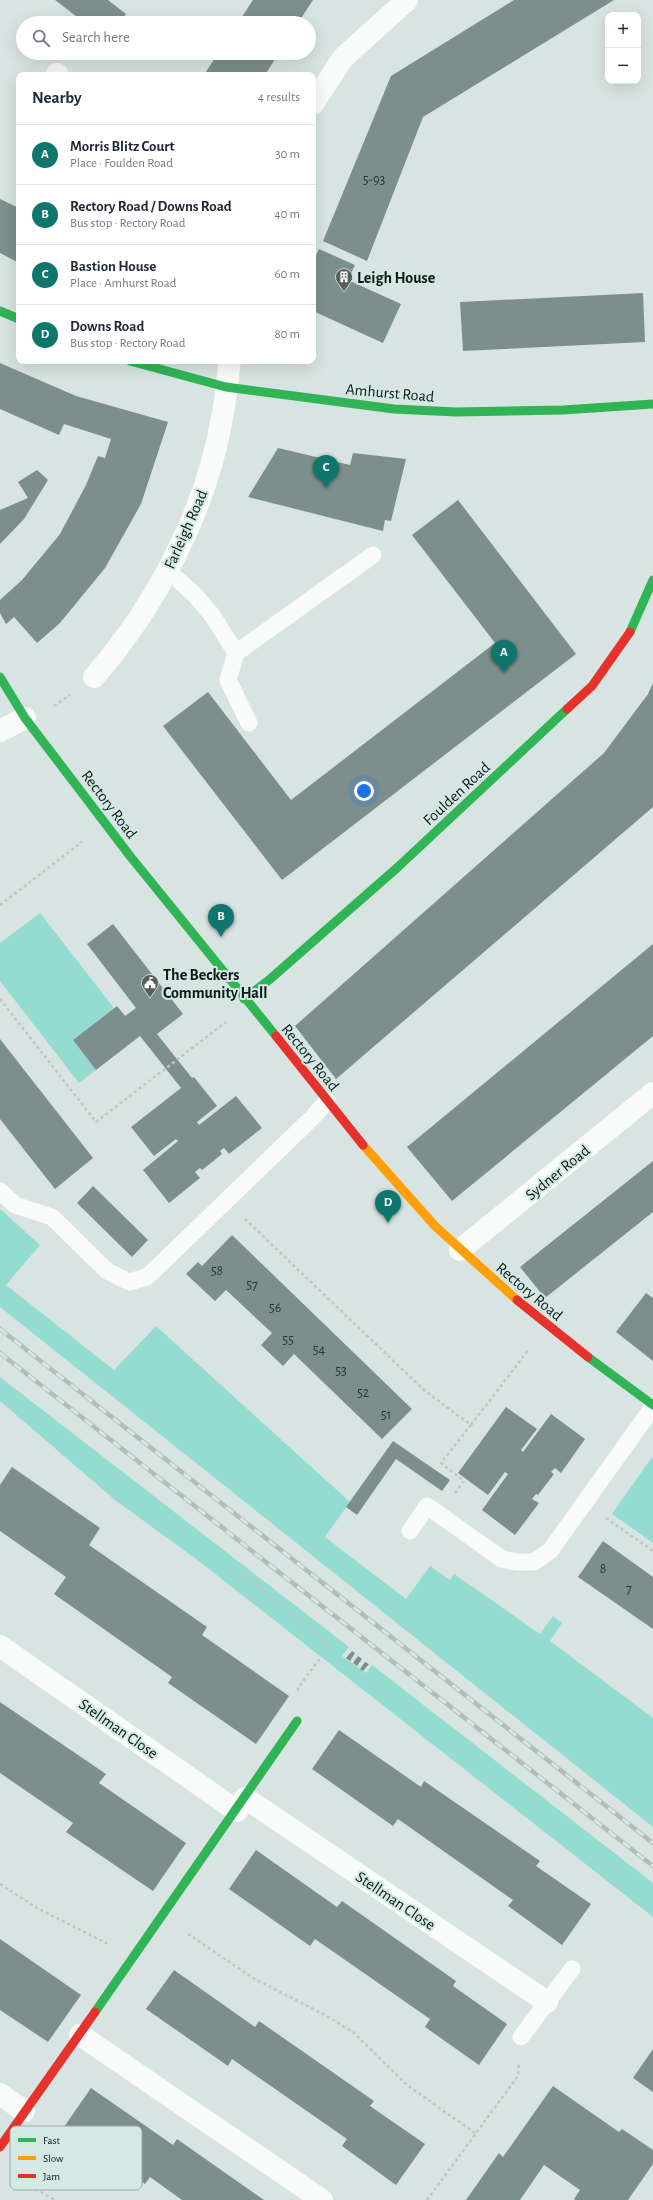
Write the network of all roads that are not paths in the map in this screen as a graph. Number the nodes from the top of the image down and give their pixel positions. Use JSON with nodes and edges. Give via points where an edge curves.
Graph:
{"nodes":[{"id":1,"x":407,"y":0,"type":"edge"},
{"id":2,"x":316,"y":99,"type":"edge"},
{"id":3,"x":0,"y":311,"type":"edge"},
{"id":4,"x":16,"y":318,"type":"edge"},
{"id":5,"x":141,"y":364,"type":"edge"},
{"id":6,"x":230,"y":364,"type":"edge"},
{"id":7,"x":226,"y":387,"type":"junction"},
{"id":8,"x":653,"y":404,"type":"edge"},
{"id":9,"x":374,"y":555,"type":"dead end"},
{"id":10,"x":167,"y":570,"type":"junction"},
{"id":11,"x":653,"y":580,"type":"edge"},
{"id":12,"x":236,"y":653,"type":"junction"},
{"id":13,"x":0,"y":677,"type":"edge"},
{"id":14,"x":94,"y":677,"type":"dead end"},
{"id":15,"x":25,"y":718,"type":"junction"},
{"id":16,"x":248,"y":722,"type":"dead end"},
{"id":17,"x":0,"y":731,"type":"edge"},
{"id":18,"x":244,"y":999,"type":"junction"},
{"id":19,"x":653,"y":1093,"type":"edge"},
{"id":20,"x":327,"y":1101,"type":"junction"},
{"id":21,"x":0,"y":1191,"type":"edge"},
{"id":22,"x":460,"y":1250,"type":"junction"},
{"id":23,"x":653,"y":1406,"type":"edge"},
{"id":24,"x":410,"y":1531,"type":"dead end"},
{"id":25,"x":0,"y":1646,"type":"edge"},
{"id":26,"x":298,"y":1721,"type":"road end"},
{"id":27,"x":241,"y":1804,"type":"junction"},
{"id":28,"x":572,"y":1969,"type":"dead end"},
{"id":29,"x":547,"y":2002,"type":"junction"},
{"id":30,"x":80,"y":2035,"type":"junction"},
{"id":31,"x":521,"y":2037,"type":"road end"},
{"id":32,"x":0,"y":2094,"type":"edge"},
{"id":33,"x":24,"y":2111,"type":"junction"},
{"id":34,"x":14,"y":2126,"type":"edge"},
{"id":35,"x":10,"y":2132,"type":"edge"},
{"id":36,"x":0,"y":2147,"type":"edge"},
{"id":37,"x":322,"y":2200,"type":"edge"}],
"edges":[{"from":1,"to":2,"type":"street","via":[[343,58]]},
{"from":3,"to":4,"type":"street"},
{"from":5,"to":7,"type":"street","name":"Amhurst Road"},
{"from":6,"to":7,"type":"street","name":"Farleigh Road"},
{"from":7,"to":8,"type":"street","name":"Amhurst Road","via":[[379,407],[456,412],[563,410]]},
{"from":7,"to":10,"type":"street","name":"Farleigh Road","via":[[222,418],[205,488],[175,558]]},
{"from":9,"to":12,"type":"lane"},
{"from":10,"to":12,"type":"lane","via":[[195,595],[212,615]]},
{"from":10,"to":14,"type":"street","name":"Farleigh Road","via":[[114,653]]},
{"from":11,"to":18,"type":"street","name":"Foulden Road","via":[[634,626],[592,686],[398,867]]},
{"from":12,"to":16,"type":"lane","via":[[228,680]]},
{"from":13,"to":15,"type":"street","name":"Rectory Road"},
{"from":15,"to":17,"type":"street"},
{"from":15,"to":18,"type":"street","name":"Rectory Road","via":[[130,856]]},
{"from":18,"to":20,"type":"street","name":"Rectory Road"},
{"from":19,"to":22,"type":"street","name":"Sydner Road"},
{"from":20,"to":21,"type":"lane","via":[[147,1277],[129,1282],[107,1271],[52,1217],[15,1205]]},
{"from":20,"to":22,"type":"street","name":"Rectory Road","via":[[435,1226]]},
{"from":22,"to":23,"type":"street","name":"Rectory Road","via":[[562,1338]]},
{"from":23,"to":24,"type":"lane","via":[[550,1551],[542,1558],[525,1563],[502,1559],[427,1506]]},
{"from":25,"to":27,"type":"street","name":"Stellman Close"},
{"from":26,"to":27,"type":"street"},
{"from":27,"to":29,"type":"street","name":"Stellman Close"},
{"from":27,"to":30,"type":"street"},
{"from":28,"to":29,"type":"lane"},
{"from":29,"to":31,"type":"lane"},
{"from":30,"to":33,"type":"street"},
{"from":30,"to":37,"type":"street"},
{"from":32,"to":33,"type":"street"},
{"from":33,"to":34,"type":"street"},
{"from":35,"to":36,"type":"street"}]}
